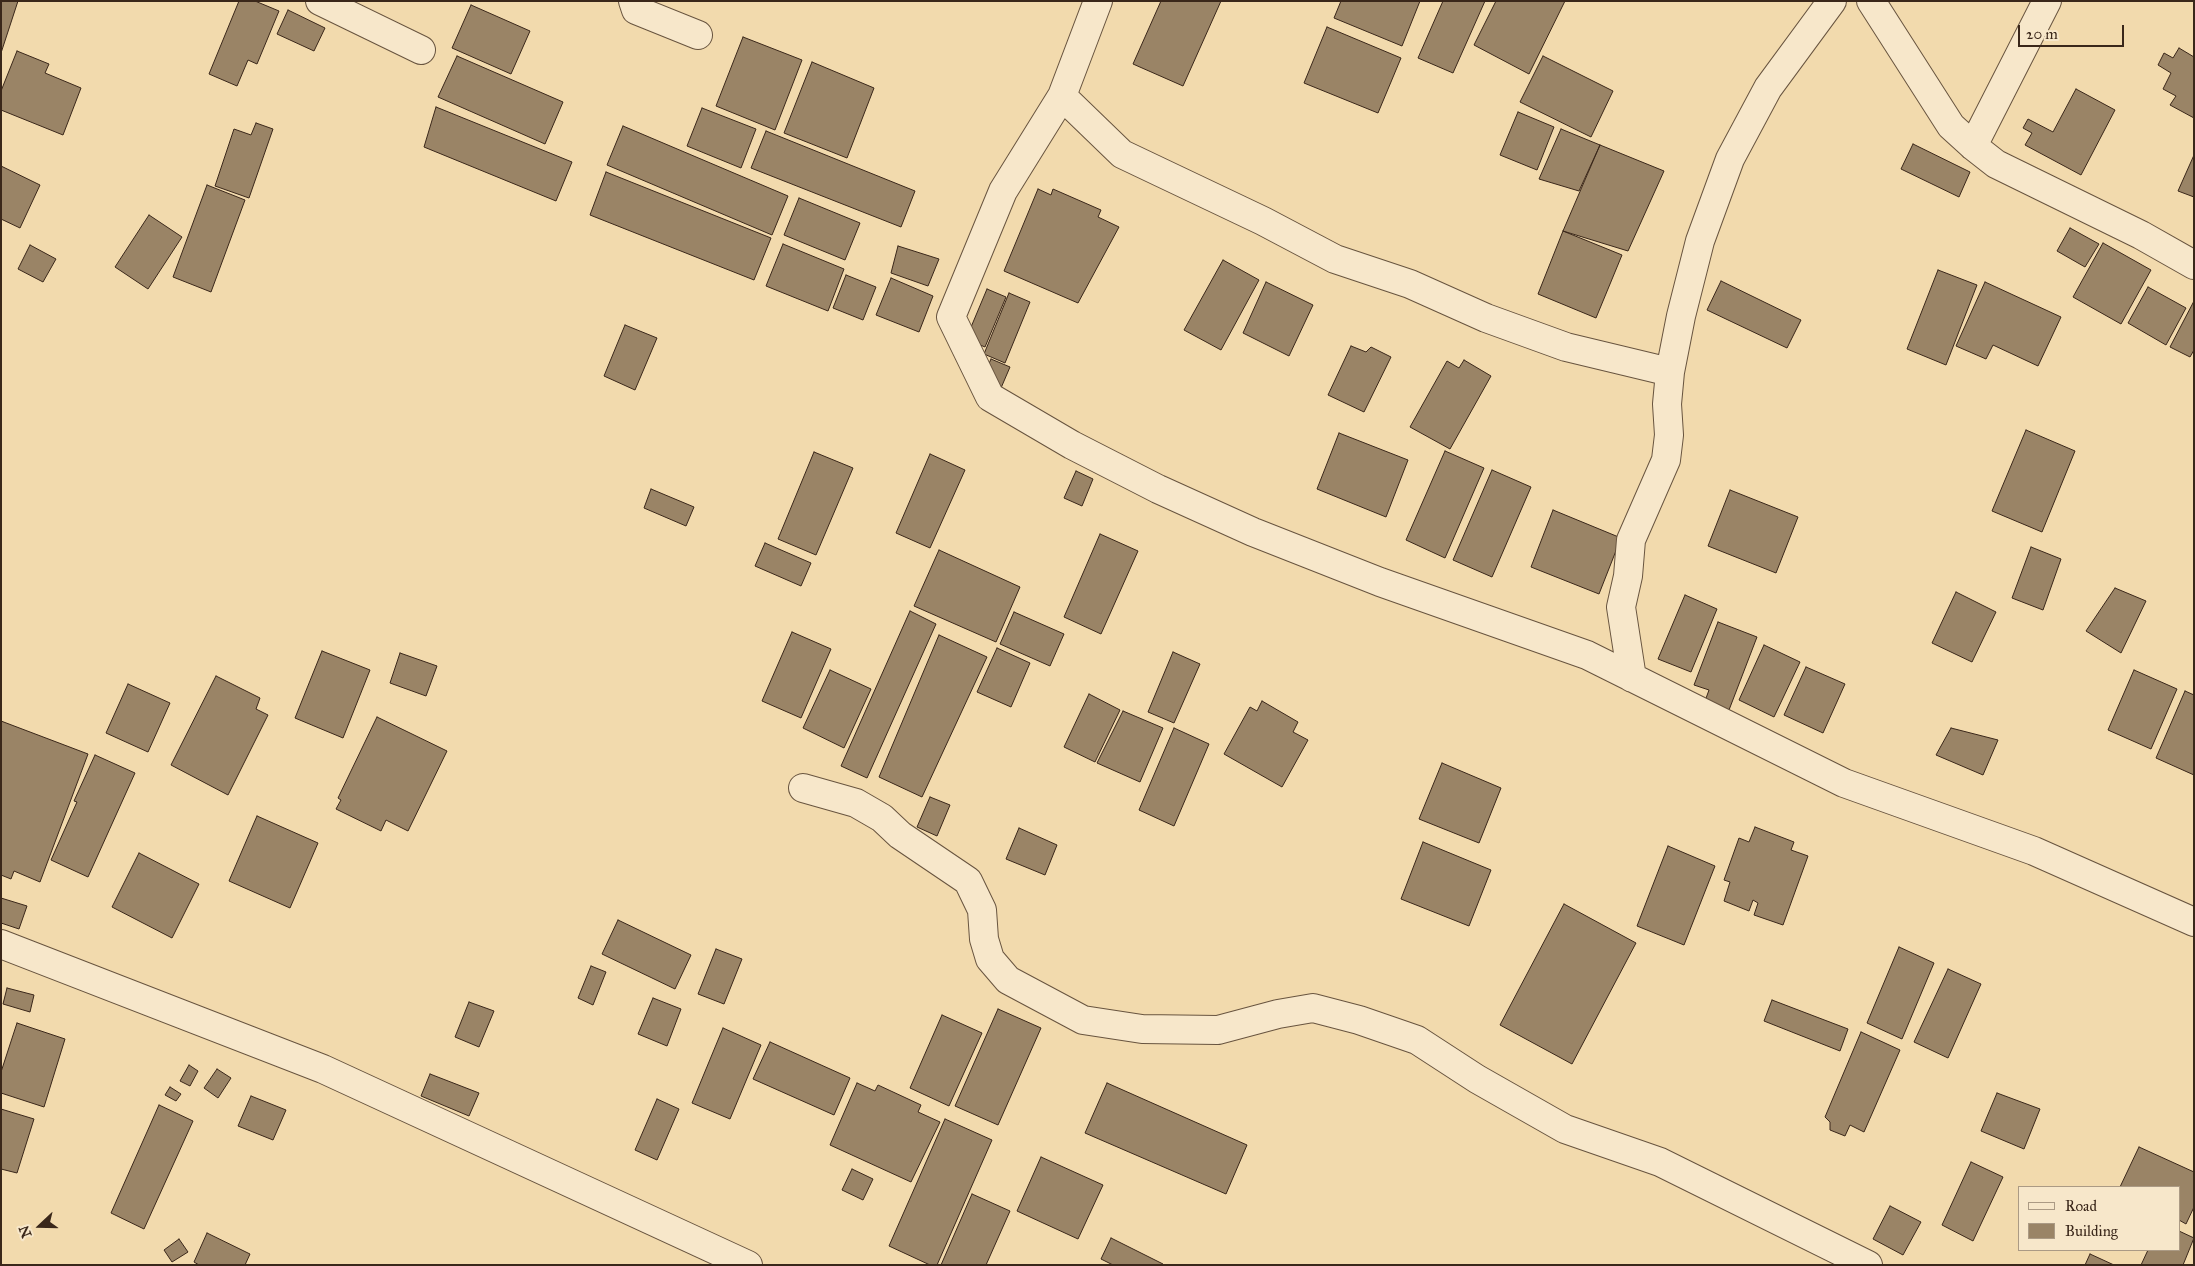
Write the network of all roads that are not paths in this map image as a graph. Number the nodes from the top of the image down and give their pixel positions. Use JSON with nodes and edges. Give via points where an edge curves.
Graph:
{"nodes":[{"id":1,"x":320,"y":1,"type":"edge"},
{"id":2,"x":633,"y":1,"type":"edge"},
{"id":3,"x":1098,"y":1,"type":"edge"},
{"id":4,"x":1832,"y":1,"type":"edge"},
{"id":5,"x":1871,"y":1,"type":"edge"},
{"id":6,"x":2047,"y":1,"type":"edge"},
{"id":7,"x":698,"y":35,"type":"dead end"},
{"id":8,"x":421,"y":50,"type":"dead end"},
{"id":9,"x":1062,"y":96,"type":"junction"},
{"id":10,"x":1973,"y":146,"type":"junction"},
{"id":11,"x":2194,"y":265,"type":"edge"},
{"id":12,"x":1670,"y":372,"type":"junction"},
{"id":13,"x":1632,"y":678,"type":"junction"},
{"id":14,"x":803,"y":788,"type":"dead end"},
{"id":15,"x":2194,"y":922,"type":"edge"},
{"id":16,"x":1,"y":944,"type":"edge"},
{"id":17,"x":748,"y":1265,"type":"edge"},
{"id":18,"x":1868,"y":1265,"type":"edge"}],
"edges":[{"from":1,"to":8,"type":"street"},
{"from":2,"to":7,"type":"street","via":[[636,10]]},
{"from":3,"to":9,"type":"street"},
{"from":4,"to":12,"type":"street","via":[[1768,88],[1730,159],[1700,241]]},
{"from":5,"to":10,"type":"street","via":[[1952,126]]},
{"from":6,"to":10,"type":"street"},
{"from":9,"to":12,"type":"street","via":[[1122,154],[1335,259],[1410,284],[1486,318],[1566,347]]},
{"from":9,"to":13,"type":"street","via":[[1003,191],[951,317],[990,396],[1072,445],[1253,532],[1380,582],[1587,655]]},
{"from":10,"to":11,"type":"street","via":[[1996,164],[2141,235]]},
{"from":12,"to":13,"type":"street","via":[[1666,460],[1631,540],[1621,606]]},
{"from":13,"to":15,"type":"street","via":[[1844,783],[2034,851]]},
{"from":14,"to":18,"type":"street","via":[[856,803],[882,818],[900,835],[968,881],[982,910],[984,939],[990,959],[1008,980],[1083,1020],[1142,1029],[1218,1030],[1313,1008],[1359,1020],[1417,1040],[1477,1079],[1565,1129],[1660,1162]]},
{"from":16,"to":17,"type":"street","via":[[323,1069]]}]}
